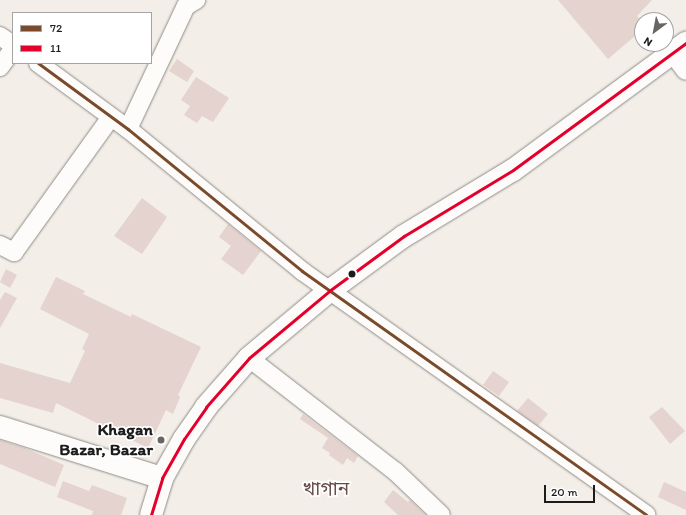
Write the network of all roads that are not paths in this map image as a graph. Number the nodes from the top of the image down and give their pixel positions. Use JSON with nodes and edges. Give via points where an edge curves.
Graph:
{"nodes":[{"id":1,"x":189,"y":2,"type":"edge"},
{"id":2,"x":0,"y":36,"type":"edge"},
{"id":3,"x":12,"y":44,"type":"edge"},
{"id":4,"x":680,"y":48,"type":"edge"},
{"id":5,"x":12,"y":50,"type":"edge"},
{"id":6,"x":39,"y":64,"type":"edge"},
{"id":7,"x":0,"y":67,"type":"edge"},
{"id":8,"x":686,"y":71,"type":"edge"},
{"id":9,"x":110,"y":117,"type":"junction"},
{"id":10,"x":128,"y":129,"type":"junction"},
{"id":11,"x":0,"y":245,"type":"edge"},
{"id":12,"x":329,"y":291,"type":"junction"},
{"id":13,"x":249,"y":358,"type":"junction"},
{"id":14,"x":0,"y":427,"type":"edge"},
{"id":15,"x":162,"y":478,"type":"junction"},
{"id":16,"x":151,"y":515,"type":"edge"},
{"id":17,"x":441,"y":515,"type":"edge"},
{"id":18,"x":646,"y":515,"type":"edge"}],
"edges":[{"from":1,"to":10,"type":"street"},
{"from":2,"to":3,"type":"street"},
{"from":4,"to":8,"type":"street"},
{"from":4,"to":12,"type":"main road","via":[[512,170],[404,236]]},
{"from":5,"to":7,"type":"street"},
{"from":6,"to":9,"type":"street"},
{"from":9,"to":10,"type":"street"},
{"from":9,"to":11,"type":"street","via":[[14,252]]},
{"from":10,"to":12,"type":"street"},
{"from":12,"to":13,"type":"main road"},
{"from":12,"to":18,"type":"street"},
{"from":13,"to":15,"type":"main road","via":[[206,406]]},
{"from":13,"to":17,"type":"street","via":[[396,472]]},
{"from":14,"to":15,"type":"main road"},
{"from":15,"to":16,"type":"main road"}]}
